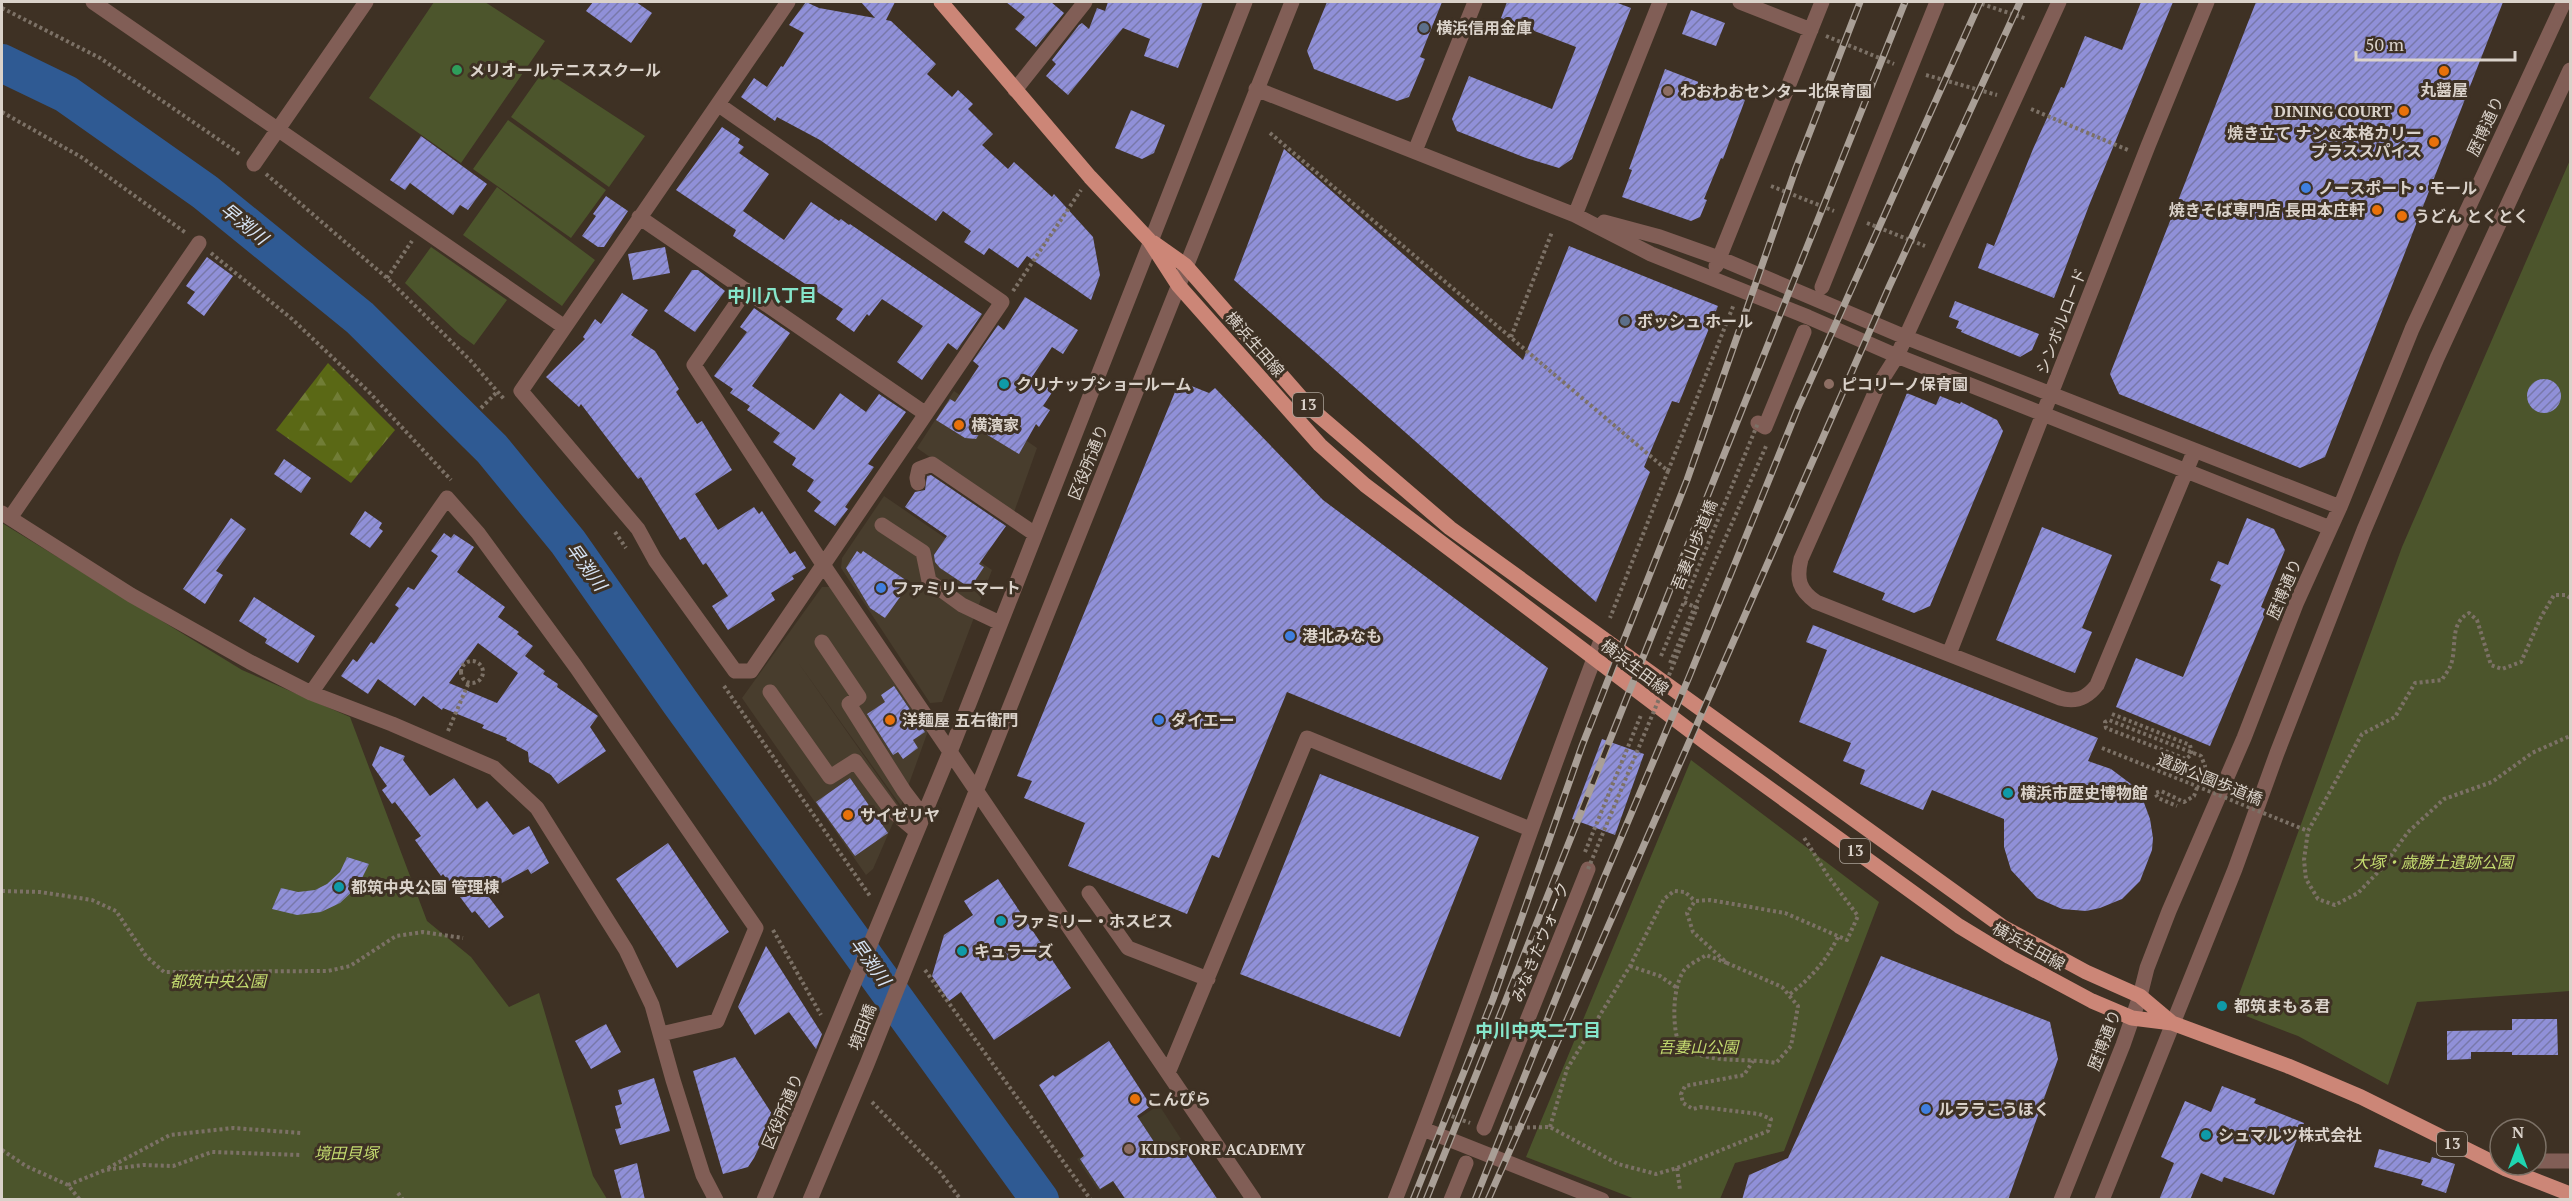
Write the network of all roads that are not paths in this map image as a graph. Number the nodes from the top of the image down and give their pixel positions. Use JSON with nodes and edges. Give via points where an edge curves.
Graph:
{"nodes":[{"id":1,"x":93,"y":2,"type":"edge"},
{"id":2,"x":366,"y":2,"type":"edge"},
{"id":3,"x":788,"y":2,"type":"edge"},
{"id":4,"x":941,"y":2,"type":"edge"},
{"id":5,"x":1084,"y":2,"type":"edge"},
{"id":6,"x":1245,"y":2,"type":"edge"},
{"id":7,"x":1292,"y":2,"type":"edge"},
{"id":8,"x":1475,"y":2,"type":"edge"},
{"id":9,"x":1660,"y":2,"type":"edge"},
{"id":10,"x":1740,"y":2,"type":"edge"},
{"id":11,"x":1822,"y":2,"type":"edge"},
{"id":12,"x":1937,"y":2,"type":"edge"},
{"id":13,"x":2059,"y":2,"type":"edge"},
{"id":14,"x":2207,"y":2,"type":"edge"},
{"id":15,"x":2564,"y":2,"type":"edge"},
{"id":16,"x":1811,"y":30,"type":"junction"},
{"id":17,"x":2571,"y":69,"type":"edge"},
{"id":18,"x":1256,"y":89,"type":"junction"},
{"id":19,"x":1015,"y":90,"type":"junction"},
{"id":20,"x":719,"y":105,"type":"junction"},
{"id":21,"x":279,"y":129,"type":"junction"},
{"id":22,"x":1415,"y":151,"type":"junction"},
{"id":23,"x":254,"y":164,"type":"road end"},
{"id":24,"x":1575,"y":215,"type":"junction"},
{"id":25,"x":639,"y":217,"type":"junction"},
{"id":26,"x":1149,"y":240,"type":"junction"},
{"id":27,"x":199,"y":243,"type":"dead end"},
{"id":28,"x":1719,"y":258,"type":"junction"},
{"id":29,"x":1185,"y":264,"type":"junction"},
{"id":30,"x":1711,"y":278,"type":"junction"},
{"id":31,"x":1178,"y":285,"type":"junction"},
{"id":32,"x":1822,"y":287,"type":"dead end"},
{"id":33,"x":746,"y":290,"type":"junction"},
{"id":34,"x":563,"y":326,"type":"junction"},
{"id":35,"x":1804,"y":332,"type":"dead end"},
{"id":36,"x":1905,"y":337,"type":"junction"},
{"id":37,"x":1897,"y":356,"type":"junction"},
{"id":38,"x":2052,"y":393,"type":"junction"},
{"id":39,"x":2044,"y":413,"type":"junction"},
{"id":40,"x":926,"y":414,"type":"junction"},
{"id":41,"x":1761,"y":425,"type":"road end"},
{"id":42,"x":2194,"y":452,"type":"junction"},
{"id":43,"x":2186,"y":471,"type":"junction"},
{"id":44,"x":918,"y":483,"type":"dead end"},
{"id":45,"x":2340,"y":507,"type":"junction"},
{"id":46,"x":6,"y":515,"type":"edge"},
{"id":47,"x":882,"y":525,"type":"dead end"},
{"id":48,"x":2330,"y":528,"type":"junction"},
{"id":49,"x":1035,"y":534,"type":"junction"},
{"id":50,"x":822,"y":563,"type":"junction"},
{"id":51,"x":1000,"y":623,"type":"junction"},
{"id":52,"x":1602,"y":638,"type":"junction"},
{"id":53,"x":822,"y":642,"type":"dead end"},
{"id":54,"x":1949,"y":654,"type":"junction"},
{"id":55,"x":1594,"y":658,"type":"junction"},
{"id":56,"x":770,"y":692,"type":"dead end"},
{"id":57,"x":311,"y":693,"type":"junction"},
{"id":58,"x":950,"y":752,"type":"junction"},
{"id":59,"x":975,"y":790,"type":"junction"},
{"id":60,"x":923,"y":816,"type":"junction"},
{"id":61,"x":1530,"y":829,"type":"junction"},
{"id":62,"x":916,"y":831,"type":"junction"},
{"id":63,"x":1588,"y":869,"type":"road end"},
{"id":64,"x":1089,"y":893,"type":"dead end"},
{"id":65,"x":882,"y":912,"type":"joint"},
{"id":66,"x":917,"y":936,"type":"joint"},
{"id":67,"x":1208,"y":979,"type":"junction"},
{"id":68,"x":2140,"y":996,"type":"junction"},
{"id":69,"x":2132,"y":1018,"type":"junction"},
{"id":70,"x":2172,"y":1023,"type":"junction"},
{"id":71,"x":661,"y":1034,"type":"junction"},
{"id":72,"x":832,"y":1036,"type":"joint"},
{"id":73,"x":1168,"y":1073,"type":"junction"},
{"id":74,"x":1484,"y":1128,"type":"road end"},
{"id":75,"x":1423,"y":1129,"type":"junction"},
{"id":76,"x":2488,"y":1160,"type":"edge"},
{"id":77,"x":2548,"y":1161,"type":"edge"},
{"id":78,"x":2571,"y":1161,"type":"edge"},
{"id":79,"x":1466,"y":1163,"type":"dead end"},
{"id":80,"x":2527,"y":1177,"type":"edge"},
{"id":81,"x":2571,"y":1194,"type":"edge"},
{"id":82,"x":716,"y":1200,"type":"edge"},
{"id":83,"x":764,"y":1200,"type":"edge"},
{"id":84,"x":810,"y":1200,"type":"edge"},
{"id":85,"x":1254,"y":1200,"type":"edge"},
{"id":86,"x":1395,"y":1200,"type":"edge"},
{"id":87,"x":1451,"y":1200,"type":"edge"},
{"id":88,"x":1602,"y":1200,"type":"edge"},
{"id":89,"x":2061,"y":1200,"type":"edge"},
{"id":90,"x":2102,"y":1200,"type":"edge"}],
"edges":[{"from":1,"to":21,"type":"street"},
{"from":2,"to":21,"type":"street"},
{"from":3,"to":20,"type":"street"},
{"from":4,"to":19,"type":"main road","name":"横浜生田線","number":"13"},
{"from":5,"to":19,"type":"street"},
{"from":6,"to":26,"type":"street","name":"区役所通り"},
{"from":7,"to":18,"type":"street","name":"区役所通り"},
{"from":8,"to":22,"type":"street"},
{"from":9,"to":24,"type":"street"},
{"from":10,"to":16,"type":"street"},
{"from":11,"to":16,"type":"street"},
{"from":12,"to":32,"type":"street"},
{"from":13,"to":36,"type":"street"},
{"from":14,"to":38,"type":"street","name":"シンボルロード"},
{"from":15,"to":45,"type":"street","name":"歴博通り","via":[[2412,328]]},
{"from":16,"to":28,"type":"street"},
{"from":17,"to":70,"type":"street","via":[[2437,358],[2382,487]]},
{"from":18,"to":22,"type":"street"},
{"from":18,"to":29,"type":"street","name":"区役所通り"},
{"from":19,"to":26,"type":"main road","name":"横浜生田線","number":"13"},
{"from":20,"to":25,"type":"street"},
{"from":20,"to":40,"type":"street","via":[[1002,302]]},
{"from":21,"to":23,"type":"street"},
{"from":21,"to":34,"type":"street"},
{"from":22,"to":24,"type":"street"},
{"from":24,"to":28,"type":"street","via":[[1660,237]]},
{"from":24,"to":30,"type":"street","via":[[1651,254]]},
{"from":25,"to":33,"type":"street"},
{"from":25,"to":34,"type":"street"},
{"from":26,"to":29,"type":"main road","name":"横浜生田線","number":"13"},
{"from":26,"to":31,"type":"main road","name":"横浜生田線","number":"13"},
{"from":26,"to":49,"type":"street","name":"区役所通り"},
{"from":27,"to":46,"type":"street"},
{"from":28,"to":30,"type":"street"},
{"from":28,"to":36,"type":"street"},
{"from":29,"to":31,"type":"street","name":"区役所通り"},
{"from":29,"to":52,"type":"main road","name":"横浜生田線","number":"13","via":[[1310,408],[1450,528]]},
{"from":30,"to":37,"type":"street"},
{"from":31,"to":55,"type":"main road","name":"横浜生田線","number":"13","via":[[1320,445],[1365,485]]},
{"from":31,"to":59,"type":"street","name":"区役所通り"},
{"from":33,"to":40,"type":"street"},
{"from":33,"to":50,"type":"street","via":[[694,365]]},
{"from":34,"to":50,"type":"street","via":[[520,391],[638,529],[655,560],[735,671],[751,671]]},
{"from":35,"to":41,"type":"street"},
{"from":36,"to":37,"type":"street"},
{"from":36,"to":38,"type":"street"},
{"from":37,"to":39,"type":"street"},
{"from":37,"to":54,"type":"street","via":[[1878,386],[1801,558],[1799,584],[1816,603]]},
{"from":38,"to":39,"type":"street","name":"シンボルロード"},
{"from":38,"to":42,"type":"street"},
{"from":39,"to":43,"type":"street"},
{"from":39,"to":54,"type":"street","name":"シンボルロード"},
{"from":40,"to":50,"type":"street"},
{"from":42,"to":43,"type":"street"},
{"from":42,"to":45,"type":"street"},
{"from":43,"to":48,"type":"street"},
{"from":43,"to":54,"type":"street","via":[[2097,686],[2089,695],[2069,701],[2060,699]]},
{"from":44,"to":49,"type":"street","via":[[917,473],[932,464]]},
{"from":45,"to":48,"type":"street","name":"歴博通り"},
{"from":46,"to":57,"type":"street","via":[[131,595]]},
{"from":47,"to":51,"type":"street","via":[[923,552],[929,581],[962,605]]},
{"from":48,"to":68,"type":"street","name":"歴博通り","via":[[2169,911]]},
{"from":49,"to":51,"type":"street","name":"区役所通り"},
{"from":50,"to":58,"type":"street"},
{"from":51,"to":58,"type":"street","name":"区役所通り"},
{"from":52,"to":55,"type":"street"},
{"from":52,"to":68,"type":"main road","name":"横浜生田線","number":"13","via":[[2003,927]]},
{"from":53,"to":60,"type":"street","via":[[859,697],[849,704]]},
{"from":55,"to":61,"type":"street"},
{"from":55,"to":69,"type":"main road","name":"横浜生田線","number":"13","via":[[1959,926],[2091,1001]]},
{"from":56,"to":62,"type":"street","via":[[830,777],[855,761],[891,810]]},
{"from":57,"to":71,"type":"street","via":[[494,768],[537,807],[626,950]]},
{"from":57,"to":71,"type":"street","via":[[447,498],[478,533],[576,667],[756,928],[717,1021]]},
{"from":58,"to":59,"type":"street"},
{"from":58,"to":60,"type":"street","name":"区役所通り"},
{"from":59,"to":66,"type":"street","name":"区役所通り"},
{"from":59,"to":73,"type":"street"},
{"from":60,"to":62,"type":"street","name":"区役所通り"},
{"from":61,"to":67,"type":"street","via":[[1307,738]]},
{"from":61,"to":75,"type":"street"},
{"from":62,"to":65,"type":"street","name":"区役所通り"},
{"from":63,"to":74,"type":"street","name":"みなきたウォーク"},
{"from":64,"to":67,"type":"street","via":[[1128,948]]},
{"from":65,"to":72,"type":"street","name":"境田橋"},
{"from":66,"to":84,"type":"street","name":"境田橋"},
{"from":67,"to":73,"type":"street"},
{"from":68,"to":69,"type":"street","name":"歴博通り"},
{"from":68,"to":70,"type":"main road","name":"横浜生田線","number":"13"},
{"from":69,"to":70,"type":"main road","name":"横浜生田線","number":"13"},
{"from":69,"to":89,"type":"street","name":"歴博通り"},
{"from":70,"to":76,"type":"main road","name":"横浜生田線","number":"13","via":[[2361,1097]]},
{"from":70,"to":90,"type":"street"},
{"from":71,"to":82,"type":"street","via":[[703,1175]]},
{"from":72,"to":83,"type":"street","name":"区役所通り"},
{"from":73,"to":85,"type":"street"},
{"from":75,"to":86,"type":"street"},
{"from":75,"to":88,"type":"street"},
{"from":77,"to":78,"type":"street"},
{"from":79,"to":87,"type":"street"},
{"from":80,"to":81,"type":"main road","name":"横浜生田線","number":"13"}]}
